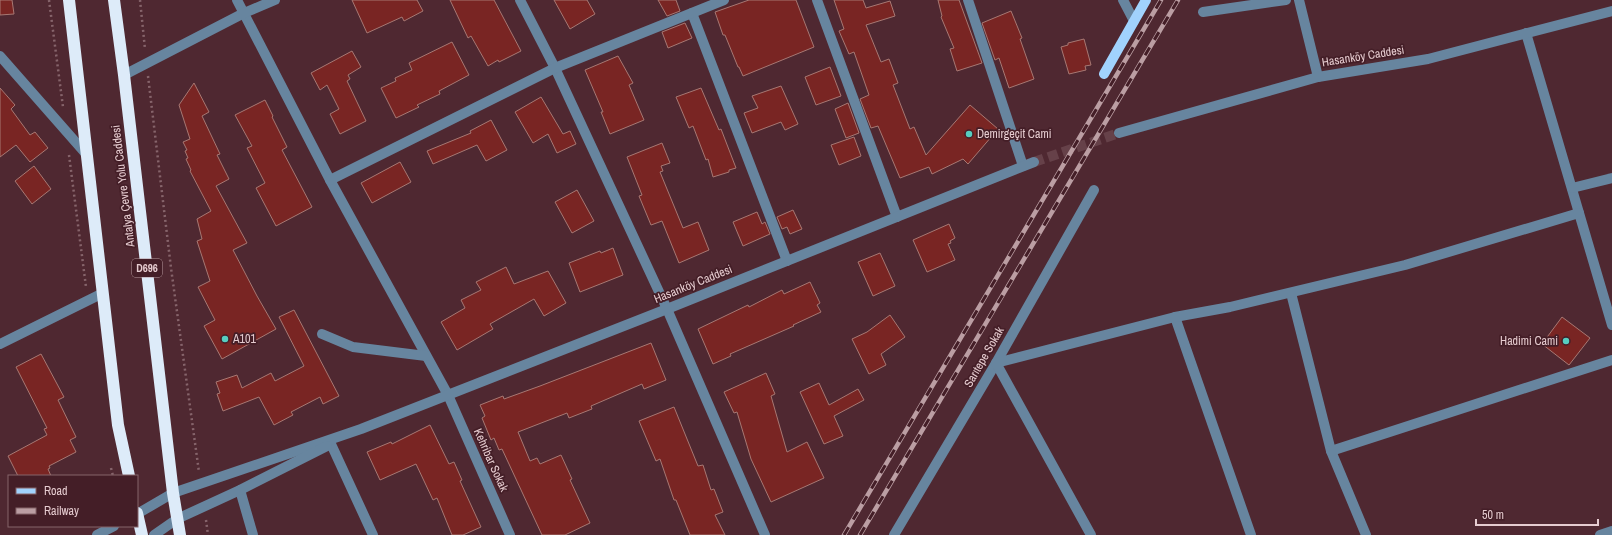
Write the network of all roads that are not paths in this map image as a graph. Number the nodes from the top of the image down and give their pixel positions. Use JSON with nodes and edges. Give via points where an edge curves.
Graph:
{"nodes":[{"id":1,"x":69,"y":0,"type":"edge"},
{"id":2,"x":114,"y":0,"type":"edge"},
{"id":3,"x":237,"y":0,"type":"edge"},
{"id":4,"x":275,"y":0,"type":"edge"},
{"id":5,"x":520,"y":0,"type":"edge"},
{"id":6,"x":724,"y":0,"type":"edge"},
{"id":7,"x":817,"y":0,"type":"edge"},
{"id":8,"x":968,"y":0,"type":"edge"},
{"id":9,"x":1123,"y":0,"type":"edge"},
{"id":10,"x":1146,"y":0,"type":"edge"},
{"id":11,"x":1286,"y":0,"type":"edge"},
{"id":12,"x":1299,"y":0,"type":"edge"},
{"id":13,"x":1612,"y":11,"type":"edge"},
{"id":14,"x":1203,"y":12,"type":"dead end"},
{"id":15,"x":692,"y":13,"type":"junction"},
{"id":16,"x":244,"y":14,"type":"junction"},
{"id":17,"x":1134,"y":21,"type":"junction"},
{"id":18,"x":1526,"y":33,"type":"junction"},
{"id":19,"x":0,"y":56,"type":"edge"},
{"id":20,"x":554,"y":68,"type":"junction"},
{"id":21,"x":1104,"y":74,"type":"dead end"},
{"id":22,"x":124,"y":75,"type":"junction"},
{"id":23,"x":1318,"y":76,"type":"junction"},
{"id":24,"x":1119,"y":133,"type":"tunnel mouth"},
{"id":25,"x":87,"y":155,"type":"junction"},
{"id":26,"x":1034,"y":162,"type":"tunnel mouth"},
{"id":27,"x":1023,"y":166,"type":"junction"},
{"id":28,"x":1612,"y":178,"type":"edge"},
{"id":29,"x":330,"y":180,"type":"junction"},
{"id":30,"x":1572,"y":188,"type":"junction"},
{"id":31,"x":1094,"y":190,"type":"dead end"},
{"id":32,"x":1579,"y":213,"type":"junction"},
{"id":33,"x":897,"y":217,"type":"junction"},
{"id":34,"x":787,"y":261,"type":"junction"},
{"id":35,"x":103,"y":293,"type":"junction"},
{"id":36,"x":1291,"y":293,"type":"junction"},
{"id":37,"x":667,"y":309,"type":"junction"},
{"id":38,"x":1175,"y":317,"type":"junction"},
{"id":39,"x":1612,"y":325,"type":"edge"},
{"id":40,"x":322,"y":334,"type":"dead end"},
{"id":41,"x":1,"y":341,"type":"edge"},
{"id":42,"x":426,"y":356,"type":"junction"},
{"id":43,"x":1612,"y":360,"type":"edge"},
{"id":44,"x":996,"y":363,"type":"junction"},
{"id":45,"x":448,"y":395,"type":"junction"},
{"id":46,"x":361,"y":429,"type":"junction"},
{"id":47,"x":330,"y":444,"type":"junction"},
{"id":48,"x":1331,"y":451,"type":"junction"},
{"id":49,"x":129,"y":475,"type":"edge"},
{"id":50,"x":240,"y":490,"type":"junction"},
{"id":51,"x":173,"y":493,"type":"junction"},
{"id":52,"x":138,"y":513,"type":"edge"},
{"id":53,"x":138,"y":518,"type":"edge"},
{"id":54,"x":176,"y":519,"type":"junction"},
{"id":55,"x":112,"y":527,"type":"edge"},
{"id":56,"x":1612,"y":531,"type":"edge"},
{"id":57,"x":97,"y":535,"type":"edge"},
{"id":58,"x":142,"y":535,"type":"edge"},
{"id":59,"x":154,"y":535,"type":"edge"},
{"id":60,"x":180,"y":535,"type":"edge"},
{"id":61,"x":253,"y":535,"type":"edge"},
{"id":62,"x":373,"y":535,"type":"edge"},
{"id":63,"x":510,"y":535,"type":"edge"},
{"id":64,"x":765,"y":535,"type":"edge"},
{"id":65,"x":894,"y":535,"type":"edge"},
{"id":66,"x":1091,"y":535,"type":"edge"},
{"id":67,"x":1251,"y":535,"type":"edge"},
{"id":68,"x":1366,"y":535,"type":"edge"},
{"id":69,"x":1600,"y":535,"type":"edge"}],
"edges":[{"from":1,"to":25,"type":"highway"},
{"from":2,"to":22,"type":"highway","name":"Antalya Çevre Yolu Caddesi","number":"D696"},
{"from":3,"to":16,"type":"street","name":"Kehribar Sokak"},
{"from":4,"to":16,"type":"street"},
{"from":5,"to":20,"type":"street"},
{"from":6,"to":15,"type":"street"},
{"from":7,"to":33,"type":"street"},
{"from":8,"to":27,"type":"street"},
{"from":9,"to":17,"type":"street"},
{"from":10,"to":17,"type":"main road"},
{"from":11,"to":14,"type":"street"},
{"from":12,"to":23,"type":"street"},
{"from":13,"to":18,"type":"street","name":"Hasanköy Caddesi"},
{"from":15,"to":20,"type":"street"},
{"from":15,"to":34,"type":"street"},
{"from":16,"to":22,"type":"street"},
{"from":16,"to":29,"type":"street","name":"Kehribar Sokak"},
{"from":17,"to":21,"type":"main road"},
{"from":18,"to":23,"type":"street","name":"Hasanköy Caddesi","via":[[1428,59]]},
{"from":18,"to":30,"type":"street"},
{"from":19,"to":25,"type":"street"},
{"from":20,"to":29,"type":"street"},
{"from":20,"to":37,"type":"street"},
{"from":22,"to":51,"type":"highway","name":"Antalya Çevre Yolu Caddesi","number":"D696"},
{"from":23,"to":24,"type":"street","name":"Hasanköy Caddesi"},
{"from":25,"to":35,"type":"highway"},
{"from":26,"to":27,"type":"street","name":"Hasanköy Caddesi"},
{"from":27,"to":33,"type":"street","name":"Hasanköy Caddesi"},
{"from":28,"to":30,"type":"street"},
{"from":29,"to":42,"type":"street","name":"Kehribar Sokak"},
{"from":30,"to":32,"type":"street"},
{"from":31,"to":44,"type":"street","name":"Sarıtepe Sokak"},
{"from":32,"to":36,"type":"street","via":[[1404,265]]},
{"from":32,"to":39,"type":"street"},
{"from":33,"to":34,"type":"street","name":"Hasanköy Caddesi"},
{"from":34,"to":37,"type":"street","name":"Hasanköy Caddesi"},
{"from":35,"to":41,"type":"street"},
{"from":35,"to":49,"type":"highway","via":[[118,425]]},
{"from":36,"to":38,"type":"street","via":[[1230,308]]},
{"from":36,"to":48,"type":"street"},
{"from":37,"to":45,"type":"street","name":"Hasanköy Caddesi"},
{"from":37,"to":64,"type":"street"},
{"from":38,"to":44,"type":"street"},
{"from":38,"to":67,"type":"street"},
{"from":40,"to":42,"type":"street","via":[[354,347]]},
{"from":42,"to":45,"type":"street","name":"Kehribar Sokak"},
{"from":43,"to":48,"type":"street"},
{"from":44,"to":65,"type":"street","name":"Sarıtepe Sokak"},
{"from":44,"to":66,"type":"street"},
{"from":45,"to":46,"type":"street","name":"Hasanköy Caddesi"},
{"from":45,"to":63,"type":"street","name":"Kehribar Sokak"},
{"from":46,"to":47,"type":"street"},
{"from":46,"to":51,"type":"street"},
{"from":47,"to":50,"type":"street"},
{"from":47,"to":62,"type":"street"},
{"from":48,"to":68,"type":"street"},
{"from":50,"to":54,"type":"street"},
{"from":50,"to":61,"type":"street"},
{"from":51,"to":52,"type":"street"},
{"from":51,"to":54,"type":"highway","name":"Antalya Çevre Yolu Caddesi","number":"D696"},
{"from":53,"to":58,"type":"highway"},
{"from":54,"to":59,"type":"street"},
{"from":54,"to":60,"type":"highway","name":"Antalya Çevre Yolu Caddesi","number":"D696"},
{"from":55,"to":57,"type":"street"},
{"from":56,"to":69,"type":"street"}]}
